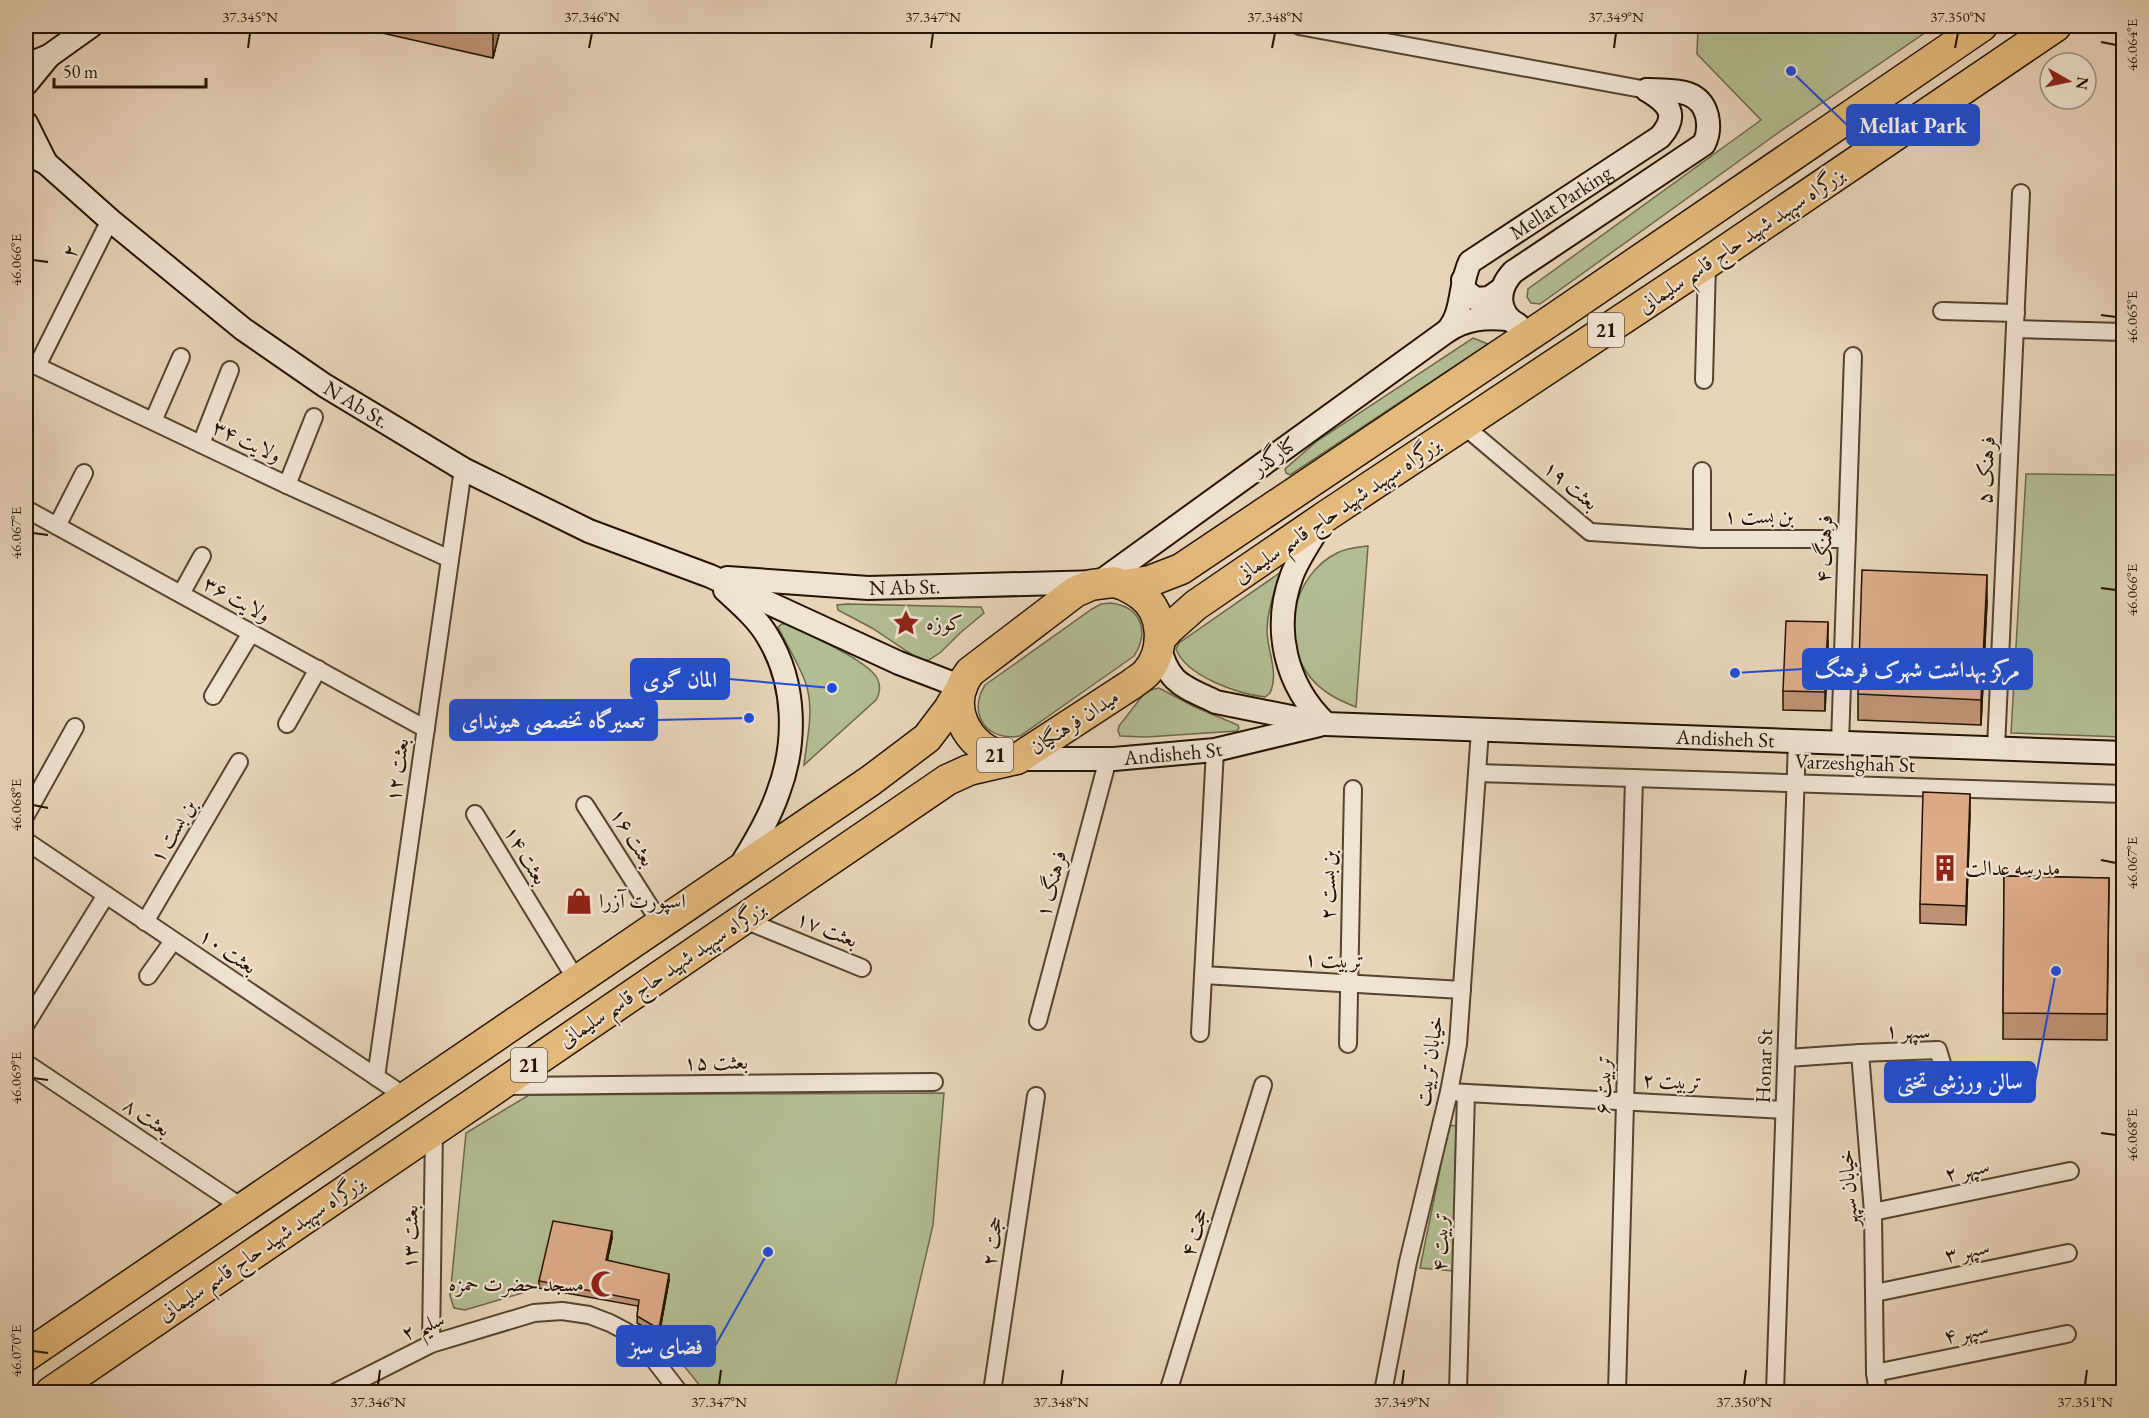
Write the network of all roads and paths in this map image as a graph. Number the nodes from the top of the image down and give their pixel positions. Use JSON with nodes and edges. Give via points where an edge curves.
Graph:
{"nodes":[{"id":1,"x":91,"y":26,"type":"edge"},
{"id":2,"x":1299,"y":26,"type":"edge"},
{"id":3,"x":1982,"y":26,"type":"edge"},
{"id":4,"x":2056,"y":26,"type":"edge"},
{"id":5,"x":49,"y":56,"type":"junction"},
{"id":6,"x":26,"y":65,"type":"edge"},
{"id":7,"x":26,"y":84,"type":"edge"},
{"id":8,"x":1647,"y":90,"type":"junction"},
{"id":9,"x":26,"y":123,"type":"edge"},
{"id":10,"x":26,"y":153,"type":"edge"},
{"id":11,"x":46,"y":163,"type":"junction"},
{"id":12,"x":2021,"y":193,"type":"dead end"},
{"id":13,"x":110,"y":220,"type":"junction"},
{"id":14,"x":1707,"y":263,"type":"junction"},
{"id":15,"x":1463,"y":280,"type":"junction"},
{"id":16,"x":1502,"y":289,"type":"junction"},
{"id":17,"x":1942,"y":311,"type":"dead end"},
{"id":18,"x":1508,"y":319,"type":"junction"},
{"id":19,"x":2015,"y":321,"type":"junction"},
{"id":20,"x":1546,"y":324,"type":"junction"},
{"id":21,"x":1447,"y":331,"type":"junction"},
{"id":22,"x":2124,"y":332,"type":"edge"},
{"id":23,"x":1853,"y":356,"type":"dead end"},
{"id":24,"x":181,"y":357,"type":"dead end"},
{"id":25,"x":31,"y":363,"type":"edge"},
{"id":26,"x":230,"y":370,"type":"dead end"},
{"id":27,"x":1704,"y":380,"type":"dead end"},
{"id":28,"x":314,"y":417,"type":"dead end"},
{"id":29,"x":153,"y":421,"type":"junction"},
{"id":30,"x":1463,"y":425,"type":"junction"},
{"id":31,"x":201,"y":444,"type":"junction"},
{"id":32,"x":463,"y":469,"type":"junction"},
{"id":33,"x":1702,"y":471,"type":"dead end"},
{"id":34,"x":84,"y":473,"type":"dead end"},
{"id":35,"x":286,"y":485,"type":"junction"},
{"id":36,"x":26,"y":509,"type":"edge"},
{"id":37,"x":1326,"y":516,"type":"junction"},
{"id":38,"x":57,"y":526,"type":"junction"},
{"id":39,"x":1702,"y":539,"type":"junction"},
{"id":40,"x":1847,"y":539,"type":"junction"},
{"id":41,"x":202,"y":556,"type":"dead end"},
{"id":42,"x":450,"y":559,"type":"junction"},
{"id":43,"x":711,"y":576,"type":"junction"},
{"id":44,"x":1112,"y":584,"type":"junction"},
{"id":45,"x":181,"y":594,"type":"junction"},
{"id":46,"x":251,"y":633,"type":"junction"},
{"id":47,"x":1160,"y":642,"type":"junction"},
{"id":48,"x":318,"y":669,"type":"junction"},
{"id":49,"x":962,"y":687,"type":"junction"},
{"id":50,"x":213,"y":696,"type":"dead end"},
{"id":51,"x":287,"y":724,"type":"dead end"},
{"id":52,"x":1326,"y":724,"type":"junction"},
{"id":53,"x":75,"y":727,"type":"dead end"},
{"id":54,"x":426,"y":729,"type":"junction"},
{"id":55,"x":1480,"y":730,"type":"junction"},
{"id":56,"x":1797,"y":741,"type":"junction"},
{"id":57,"x":1840,"y":743,"type":"junction"},
{"id":58,"x":1996,"y":748,"type":"junction"},
{"id":59,"x":1215,"y":750,"type":"junction"},
{"id":60,"x":2124,"y":753,"type":"edge"},
{"id":61,"x":1017,"y":759,"type":"junction"},
{"id":62,"x":1108,"y":759,"type":"junction"},
{"id":63,"x":240,"y":762,"type":"dead end"},
{"id":64,"x":1478,"y":773,"type":"junction"},
{"id":65,"x":1634,"y":778,"type":"junction"},
{"id":66,"x":1796,"y":783,"type":"junction"},
{"id":67,"x":1353,"y":789,"type":"dead end"},
{"id":68,"x":2124,"y":794,"type":"edge"},
{"id":69,"x":585,"y":805,"type":"dead end"},
{"id":70,"x":475,"y":814,"type":"dead end"},
{"id":71,"x":26,"y":815,"type":"edge"},
{"id":72,"x":26,"y":841,"type":"edge"},
{"id":73,"x":737,"y":872,"type":"junction"},
{"id":74,"x":106,"y":895,"type":"junction"},
{"id":75,"x":742,"y":919,"type":"junction"},
{"id":76,"x":145,"y":922,"type":"junction"},
{"id":77,"x":661,"y":924,"type":"junction"},
{"id":78,"x":173,"y":941,"type":"junction"},
{"id":79,"x":862,"y":968,"type":"dead end"},
{"id":80,"x":1203,"y":975,"type":"junction"},
{"id":81,"x":148,"y":976,"type":"dead end"},
{"id":82,"x":577,"y":981,"type":"junction"},
{"id":83,"x":1349,"y":983,"type":"junction"},
{"id":84,"x":1462,"y":990,"type":"junction"},
{"id":85,"x":1038,"y":1021,"type":"dead end"},
{"id":86,"x":26,"y":1024,"type":"edge"},
{"id":87,"x":1200,"y":1033,"type":"dead end"},
{"id":88,"x":1348,"y":1044,"type":"dead end"},
{"id":89,"x":1860,"y":1053,"type":"junction"},
{"id":90,"x":1786,"y":1058,"type":"junction"},
{"id":91,"x":26,"y":1063,"type":"edge"},
{"id":92,"x":1944,"y":1070,"type":"dead end"},
{"id":93,"x":376,"y":1077,"type":"junction"},
{"id":94,"x":934,"y":1082,"type":"dead end"},
{"id":95,"x":1263,"y":1085,"type":"dead end"},
{"id":96,"x":498,"y":1086,"type":"junction"},
{"id":97,"x":1449,"y":1092,"type":"junction"},
{"id":98,"x":1466,"y":1093,"type":"junction"},
{"id":99,"x":1036,"y":1096,"type":"dead end"},
{"id":100,"x":406,"y":1097,"type":"junction"},
{"id":101,"x":1625,"y":1101,"type":"junction"},
{"id":102,"x":1784,"y":1110,"type":"junction"},
{"id":103,"x":434,"y":1130,"type":"junction"},
{"id":104,"x":2070,"y":1172,"type":"dead end"},
{"id":105,"x":243,"y":1208,"type":"junction"},
{"id":106,"x":1873,"y":1212,"type":"junction"},
{"id":107,"x":2068,"y":1253,"type":"dead end"},
{"id":108,"x":1875,"y":1293,"type":"junction"},
{"id":109,"x":2067,"y":1334,"type":"dead end"},
{"id":110,"x":431,"y":1344,"type":"junction"},
{"id":111,"x":26,"y":1356,"type":"edge"},
{"id":112,"x":1875,"y":1373,"type":"junction"},
{"id":113,"x":51,"y":1392,"type":"edge"},
{"id":114,"x":336,"y":1392,"type":"edge"},
{"id":115,"x":679,"y":1392,"type":"edge"},
{"id":116,"x":992,"y":1392,"type":"edge"},
{"id":117,"x":1168,"y":1392,"type":"edge"},
{"id":118,"x":1383,"y":1392,"type":"edge"},
{"id":119,"x":1458,"y":1392,"type":"edge"},
{"id":120,"x":1617,"y":1392,"type":"edge"},
{"id":121,"x":1775,"y":1392,"type":"edge"},
{"id":122,"x":1878,"y":1392,"type":"edge"}],
"edges":[{"from":1,"to":5,"type":"main road"},
{"from":2,"to":8,"type":"street"},
{"from":3,"to":20,"type":"highway","name":"بزرگراه سپهبد شهید حاج قاسم سلیمانی","number":"21"},
{"from":4,"to":14,"type":"highway","name":"بزرگراه سپهبد شهید حاج قاسم سلیمانی","number":"21"},
{"from":5,"to":6,"type":"main road"},
{"from":5,"to":7,"type":"main road"},
{"from":8,"to":15,"type":"main road","name":"Mellat Parking","via":[[1670,110],[1669,124],[1660,137],[1477,256],[1470,262]]},
{"from":8,"to":16,"type":"main road","name":"Mellat Parking","via":[[1690,93],[1697,98],[1708,120],[1704,144],[1513,272]]},
{"from":9,"to":11,"type":"main road","name":"N Ab St."},
{"from":10,"to":11,"type":"main road","name":"N Ab St."},
{"from":11,"to":13,"type":"main road","name":"N Ab St."},
{"from":12,"to":19,"type":"street","name":"فرهنک ۵"},
{"from":13,"to":25,"type":"street","name":"۲"},
{"from":13,"to":32,"type":"main road","name":"N Ab St.","via":[[243,329],[324,385]]},
{"from":14,"to":27,"type":"street"},
{"from":14,"to":30,"type":"highway","name":"بزرگراه سپهبد شهید حاج قاسم سلیمانی","number":"21"},
{"from":15,"to":16,"type":"main road","via":[[1465,291],[1476,299]]},
{"from":15,"to":21,"type":"main road","name":"Mellat Parking","via":[[1456,317]]},
{"from":16,"to":18,"type":"main road"},
{"from":17,"to":19,"type":"street"},
{"from":18,"to":20,"type":"main road","via":[[1523,327]]},
{"from":18,"to":21,"type":"main road","name":"کنارگذر","via":[[1484,317]]},
{"from":19,"to":22,"type":"street"},
{"from":19,"to":58,"type":"street","name":"فرهنک ۵"},
{"from":20,"to":44,"type":"highway","name":"بزرگراه سپهبد شهید حاج قاسم سلیمانی","number":"21","via":[[1181,569],[1150,581]]},
{"from":21,"to":44,"type":"main road","name":"کنارگذر"},
{"from":23,"to":40,"type":"street","name":"فرهنگ ۴"},
{"from":24,"to":29,"type":"street"},
{"from":25,"to":29,"type":"street","name":"ولایت ۳۴"},
{"from":26,"to":31,"type":"street"},
{"from":28,"to":35,"type":"street"},
{"from":29,"to":31,"type":"street","name":"ولایت ۳۴"},
{"from":30,"to":37,"type":"highway","name":"بزرگراه سپهبد شهید حاج قاسم سلیمانی","number":"21"},
{"from":30,"to":39,"type":"street","name":"بعثت ۱۹","via":[[1590,532]]},
{"from":31,"to":35,"type":"street","name":"ولایت ۳۴"},
{"from":32,"to":42,"type":"street","name":"بعثت ۱۲"},
{"from":32,"to":43,"type":"main road","name":"N Ab St.","via":[[589,531]]},
{"from":33,"to":39,"type":"street","name":"بن بست ۱"},
{"from":34,"to":38,"type":"street"},
{"from":35,"to":42,"type":"street","name":"ولایت ۳۴"},
{"from":36,"to":38,"type":"street","name":"ولایت ۳۶"},
{"from":37,"to":47,"type":"highway","name":"بزرگراه سپهبد شهید حاج قاسم سلیمانی","number":"21","via":[[1196,605]]},
{"from":37,"to":52,"type":"main road","via":[[1293,573],[1284,601],[1282,630],[1286,659],[1297,686],[1312,711]]},
{"from":38,"to":45,"type":"street","name":"ولایت ۳۶"},
{"from":39,"to":40,"type":"street","name":"بن بست ۱"},
{"from":40,"to":57,"type":"street","name":"فرهنگ ۴"},
{"from":41,"to":45,"type":"street"},
{"from":42,"to":54,"type":"street","name":"بعثت ۱۲"},
{"from":43,"to":44,"type":"main road","name":"N Ab St.","via":[[868,588]]},
{"from":43,"to":49,"type":"main road","name":"N Ab St.","via":[[899,663]]},
{"from":43,"to":73,"type":"main road","via":[[768,635],[779,658],[790,703],[790,738],[779,792]]},
{"from":44,"to":47,"type":"highway","via":[[1142,595],[1158,622]]},
{"from":44,"to":49,"type":"highway","number":"21","via":[[1075,592],[970,672]]},
{"from":45,"to":46,"type":"street","name":"ولایت ۳۶"},
{"from":46,"to":48,"type":"street","name":"ولایت ۳۶"},
{"from":46,"to":50,"type":"street"},
{"from":47,"to":52,"type":"main road","name":"Andisheh St","via":[[1167,672],[1189,689],[1242,708]]},
{"from":47,"to":61,"type":"highway","name":"میدان فرهنگیان","number":"21","via":[[1146,673]]},
{"from":48,"to":51,"type":"street"},
{"from":48,"to":54,"type":"street","name":"ولایت ۳۶"},
{"from":49,"to":61,"type":"highway","name":"میدان فرهنگیان","number":"21","via":[[961,716],[972,739],[994,755]]},
{"from":49,"to":73,"type":"highway","name":"بزرگراه سپهبد شهید حاج قاسم سلیمانی","number":"21","via":[[927,738]]},
{"from":52,"to":55,"type":"main road","name":"Andisheh St"},
{"from":52,"to":59,"type":"main road","name":"Andisheh St"},
{"from":53,"to":71,"type":"street"},
{"from":54,"to":93,"type":"street","name":"بعثت ۱۲"},
{"from":55,"to":56,"type":"main road","name":"Andisheh St"},
{"from":55,"to":64,"type":"street","name":"خیابان تربیت"},
{"from":56,"to":57,"type":"main road","name":"Andisheh St"},
{"from":56,"to":66,"type":"street","name":"Honar St"},
{"from":57,"to":58,"type":"main road","name":"Andisheh St"},
{"from":58,"to":60,"type":"main road","name":"Andisheh St"},
{"from":59,"to":62,"type":"main road","name":"Andisheh St"},
{"from":59,"to":80,"type":"street"},
{"from":61,"to":62,"type":"main road","name":"Andisheh St"},
{"from":61,"to":75,"type":"highway","name":"بزرگراه سپهبد شهید حاج قاسم سلیمانی","number":"21","via":[[969,770],[947,780]]},
{"from":62,"to":85,"type":"street","name":"فرهنگ ۱"},
{"from":63,"to":76,"type":"street","name":"بن بست ۱"},
{"from":64,"to":65,"type":"street","name":"Varzeshghah St"},
{"from":64,"to":84,"type":"street","name":"خیابان تربیت"},
{"from":65,"to":66,"type":"street","name":"Varzeshghah St"},
{"from":65,"to":101,"type":"street","name":"تربیت ۶"},
{"from":66,"to":68,"type":"street","name":"Varzeshghah St"},
{"from":66,"to":90,"type":"street","name":"Honar St"},
{"from":67,"to":83,"type":"street","name":"بن بست ۲"},
{"from":69,"to":77,"type":"street","name":"بعثت ۱۶"},
{"from":70,"to":82,"type":"street","name":"بعثت ۱۴"},
{"from":72,"to":74,"type":"street","name":"بعثت ۱۰"},
{"from":73,"to":77,"type":"highway","name":"بزرگراه سپهبد شهید حاج قاسم سلیمانی","number":"21"},
{"from":74,"to":76,"type":"street","name":"بعثت ۱۰"},
{"from":74,"to":86,"type":"street"},
{"from":75,"to":79,"type":"street","name":"بعثت ۱۷"},
{"from":75,"to":96,"type":"highway","name":"بزرگراه سپهبد شهید حاج قاسم سلیمانی","number":"21"},
{"from":76,"to":78,"type":"street","name":"بعثت ۱۰"},
{"from":77,"to":82,"type":"highway","name":"بزرگراه سپهبد شهید حاج قاسم سلیمانی","number":"21"},
{"from":78,"to":81,"type":"street"},
{"from":78,"to":93,"type":"street","name":"بعثت ۱۰"},
{"from":80,"to":83,"type":"street","name":"تربیت ۱"},
{"from":80,"to":87,"type":"street"},
{"from":82,"to":100,"type":"highway","name":"بزرگراه سپهبد شهید حاج قاسم سلیمانی","number":"21"},
{"from":83,"to":84,"type":"street","name":"تربیت ۱"},
{"from":83,"to":88,"type":"street"},
{"from":84,"to":97,"type":"street","name":"خیابان تربیت"},
{"from":89,"to":90,"type":"street"},
{"from":89,"to":92,"type":"street","name":"سپهر ۱","via":[[1938,1050]]},
{"from":89,"to":106,"type":"street","name":"خیابان سپهر"},
{"from":90,"to":102,"type":"street","name":"Honar St"},
{"from":91,"to":105,"type":"street","name":"بعثت ۸"},
{"from":93,"to":100,"type":"street","name":"بعثت ۱۰"},
{"from":94,"to":96,"type":"street","name":"بعثت ۱۵"},
{"from":95,"to":117,"type":"street","name":"حجت ۴"},
{"from":96,"to":103,"type":"highway","name":"بزرگراه سپهبد شهید حاج قاسم سلیمانی","number":"21"},
{"from":97,"to":98,"type":"street","name":"تربیت ۲"},
{"from":97,"to":118,"type":"street","name":"خیابان تربیت","via":[[1408,1262]]},
{"from":98,"to":101,"type":"street","name":"تربیت ۲"},
{"from":98,"to":119,"type":"street","name":"تربیت ۴"},
{"from":99,"to":116,"type":"street","name":"حجت ۲"},
{"from":100,"to":105,"type":"highway","name":"بزرگراه سپهبد شهید حاج قاسم سلیمانی","number":"21"},
{"from":101,"to":102,"type":"street","name":"تربیت ۲"},
{"from":101,"to":120,"type":"street","name":"تربیت ۶"},
{"from":102,"to":121,"type":"street","name":"Honar St"},
{"from":103,"to":110,"type":"street","name":"بعثت ۱۳"},
{"from":103,"to":113,"type":"highway","name":"بزرگراه سپهبد شهید حاج قاسم سلیمانی","number":"21"},
{"from":104,"to":106,"type":"street","name":"سپهر ۲"},
{"from":105,"to":111,"type":"highway","name":"بزرگراه سپهبد شهید حاج قاسم سلیمانی","number":"21"},
{"from":106,"to":108,"type":"street","name":"خیابان سپهر"},
{"from":107,"to":108,"type":"street","name":"سپهر ۳"},
{"from":108,"to":112,"type":"street","name":"خیابان سپهر"},
{"from":109,"to":112,"type":"street","name":"سپهر ۴"},
{"from":110,"to":114,"type":"street","name":"سلیم ۲"},
{"from":110,"to":115,"type":"street","name":"سلیم ۲","via":[[534,1313],[562,1311],[589,1315],[610,1323],[642,1344]]},
{"from":112,"to":122,"type":"street","name":"خیابان سپهر"}]}
